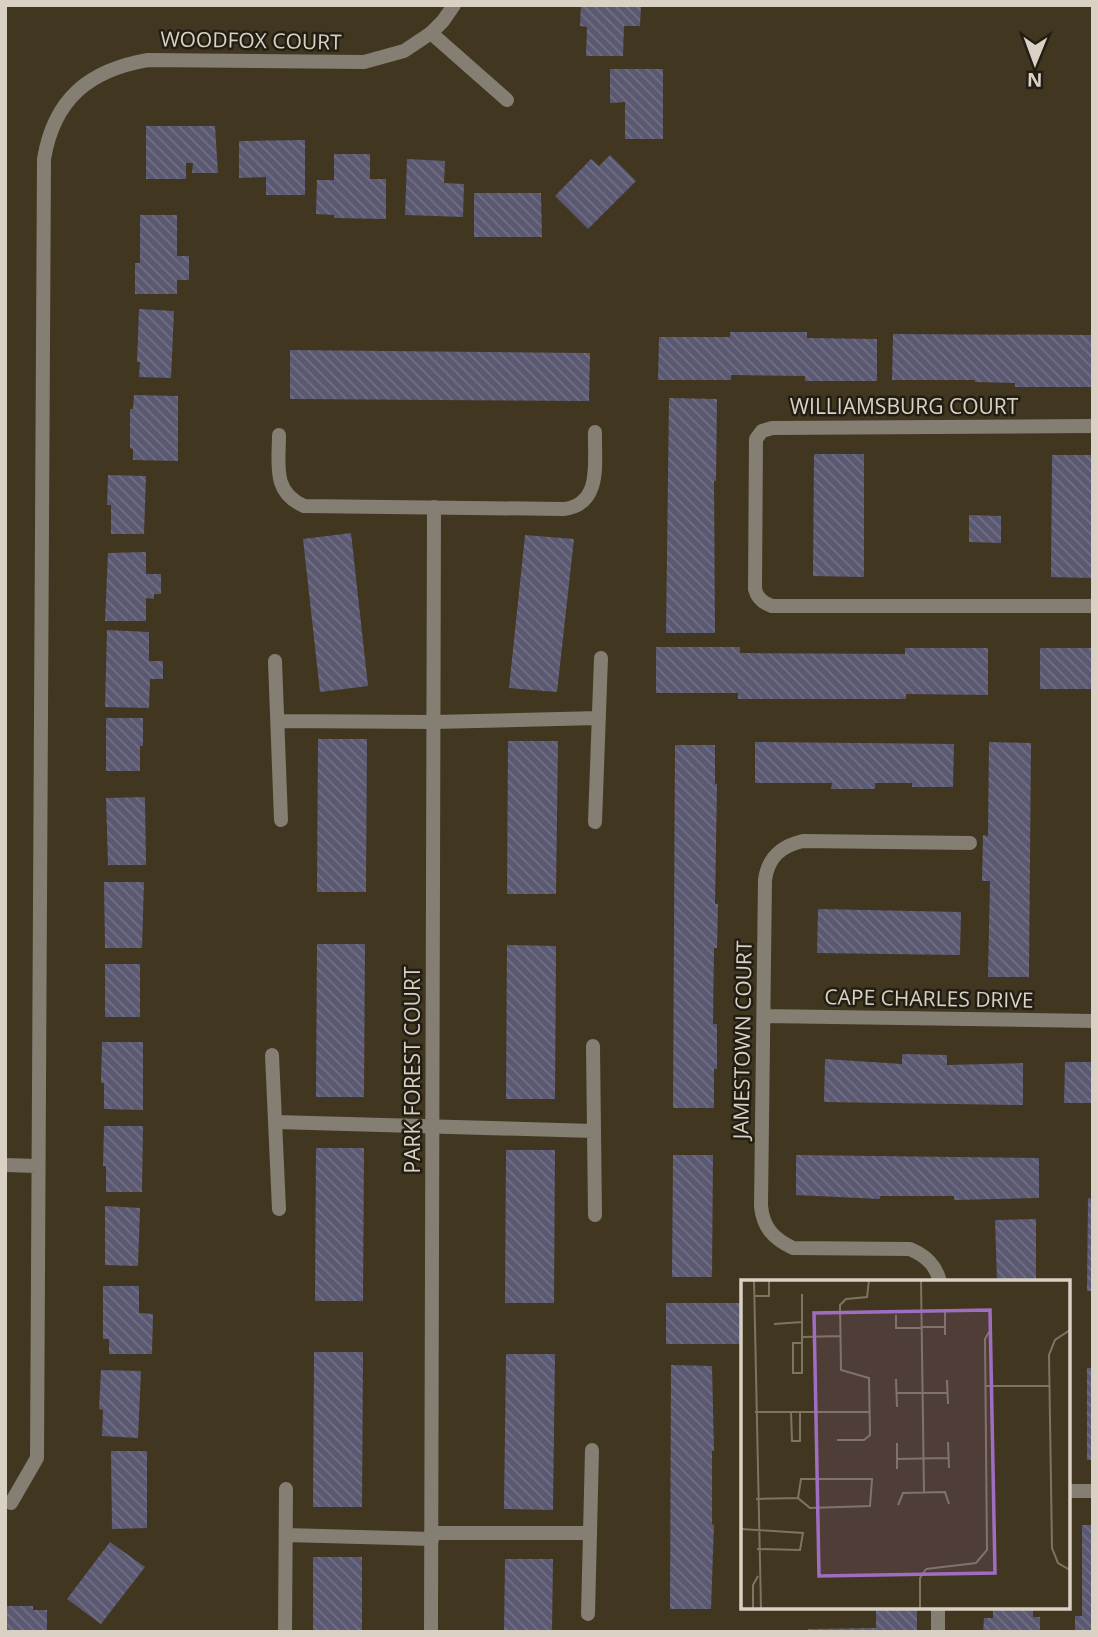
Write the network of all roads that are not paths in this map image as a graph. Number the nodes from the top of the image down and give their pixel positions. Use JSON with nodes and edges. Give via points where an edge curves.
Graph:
{"nodes":[{"id":1,"x":454,"y":5,"type":"edge"},
{"id":2,"x":431,"y":33,"type":"junction"},
{"id":3,"x":506,"y":100,"type":"dead end"},
{"id":4,"x":1093,"y":426,"type":"edge"},
{"id":5,"x":595,"y":432,"type":"dead end"},
{"id":6,"x":279,"y":435,"type":"dead end"},
{"id":7,"x":434,"y":508,"type":"junction"},
{"id":8,"x":1093,"y":606,"type":"edge"},
{"id":9,"x":601,"y":658,"type":"dead end"},
{"id":10,"x":275,"y":661,"type":"dead end"},
{"id":11,"x":599,"y":718,"type":"junction"},
{"id":12,"x":279,"y":721,"type":"junction"},
{"id":13,"x":434,"y":722,"type":"junction"},
{"id":14,"x":281,"y":820,"type":"dead end"},
{"id":15,"x":594,"y":822,"type":"dead end"},
{"id":16,"x":970,"y":843,"type":"dead end"},
{"id":17,"x":764,"y":1016,"type":"junction"},
{"id":18,"x":1093,"y":1021,"type":"edge"},
{"id":19,"x":593,"y":1046,"type":"dead end"},
{"id":20,"x":272,"y":1055,"type":"dead end"},
{"id":21,"x":276,"y":1122,"type":"junction"},
{"id":22,"x":432,"y":1127,"type":"junction"},
{"id":23,"x":594,"y":1131,"type":"junction"},
{"id":24,"x":5,"y":1165,"type":"edge"},
{"id":25,"x":37,"y":1166,"type":"junction"},
{"id":26,"x":279,"y":1209,"type":"dead end"},
{"id":27,"x":595,"y":1215,"type":"dead end"},
{"id":28,"x":939,"y":1280,"type":"edge"},
{"id":29,"x":592,"y":1450,"type":"dead end"},
{"id":30,"x":286,"y":1489,"type":"dead end"},
{"id":31,"x":1070,"y":1491,"type":"edge"},
{"id":32,"x":1093,"y":1491,"type":"edge"},
{"id":33,"x":11,"y":1503,"type":"dead end"},
{"id":34,"x":590,"y":1533,"type":"junction"},
{"id":35,"x":286,"y":1535,"type":"junction"},
{"id":36,"x":431,"y":1536,"type":"junction"},
{"id":37,"x":938,"y":1609,"type":"edge"},
{"id":38,"x":588,"y":1614,"type":"dead end"},
{"id":39,"x":285,"y":1632,"type":"edge"},
{"id":40,"x":431,"y":1632,"type":"edge"},
{"id":41,"x":938,"y":1632,"type":"edge"}],
"edges":[{"from":1,"to":2,"type":"street","name":"WOODFOX COURT"},
{"from":2,"to":3,"type":"street"},
{"from":2,"to":25,"type":"street","name":"WOODFOX COURT","via":[[404,51],[364,62],[148,60],[111,69],[74,94],[51,129],[44,159]]},
{"from":4,"to":8,"type":"street","name":"WILLIAMSBURG COURT","via":[[762,431],[755,439],[755,589],[764,604],[772,606]]},
{"from":5,"to":7,"type":"street","via":[[593,487],[582,504],[564,509]]},
{"from":6,"to":7,"type":"street","via":[[280,484],[284,493],[304,506]]},
{"from":7,"to":13,"type":"street","name":"PARK FOREST COURT"},
{"from":9,"to":11,"type":"street"},
{"from":10,"to":12,"type":"street"},
{"from":11,"to":13,"type":"street"},
{"from":11,"to":15,"type":"street"},
{"from":12,"to":13,"type":"street"},
{"from":12,"to":14,"type":"street"},
{"from":13,"to":22,"type":"street","name":"PARK FOREST COURT"},
{"from":16,"to":17,"type":"street","name":"JAMESTOWN COURT","via":[[803,841],[777,852],[765,880]]},
{"from":17,"to":18,"type":"street","name":"CAPE CHARLES DRIVE"},
{"from":17,"to":28,"type":"street","name":"JAMESTOWN COURT","via":[[761,1206],[770,1233],[793,1248],[910,1250],[927,1258]]},
{"from":19,"to":23,"type":"street"},
{"from":20,"to":21,"type":"street"},
{"from":21,"to":22,"type":"street"},
{"from":21,"to":26,"type":"street"},
{"from":22,"to":23,"type":"street"},
{"from":22,"to":36,"type":"street","name":"PARK FOREST COURT"},
{"from":23,"to":27,"type":"street"},
{"from":24,"to":25,"type":"street"},
{"from":25,"to":33,"type":"street","name":"WOODFOX COURT","via":[[37,1458]]},
{"from":29,"to":34,"type":"street"},
{"from":30,"to":35,"type":"street"},
{"from":31,"to":32,"type":"street"},
{"from":34,"to":36,"type":"street"},
{"from":34,"to":38,"type":"street"},
{"from":35,"to":36,"type":"street"},
{"from":35,"to":39,"type":"street"},
{"from":36,"to":40,"type":"street","name":"PARK FOREST COURT"},
{"from":37,"to":41,"type":"street"}]}
